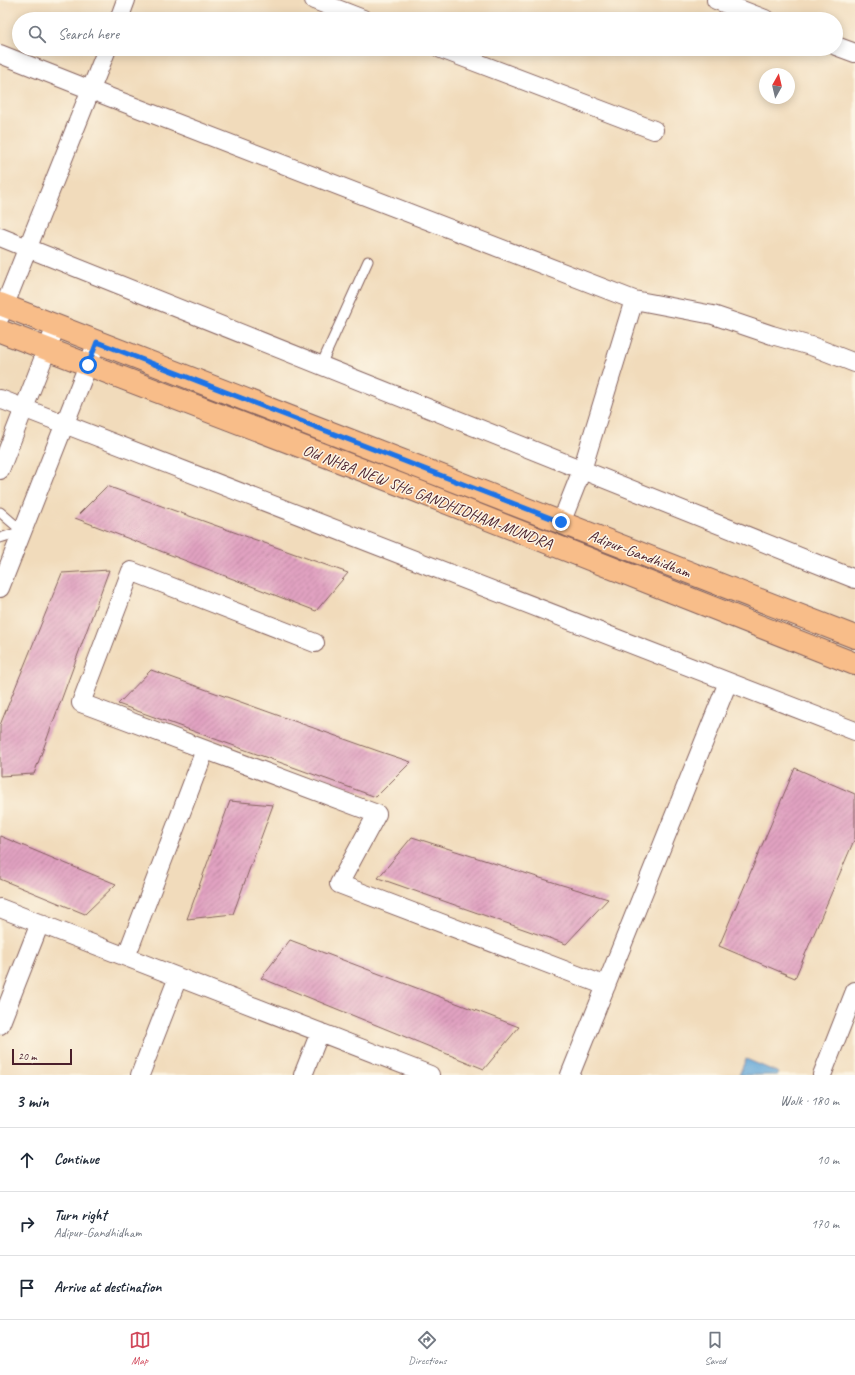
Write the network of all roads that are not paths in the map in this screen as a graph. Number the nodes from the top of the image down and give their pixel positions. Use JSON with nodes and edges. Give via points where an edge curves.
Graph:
{"nodes":[{"id":1,"x":126,"y":0,"type":"edge"},
{"id":2,"x":314,"y":0,"type":"edge"},
{"id":3,"x":716,"y":0,"type":"edge"},
{"id":4,"x":122,"y":12,"type":"edge"},
{"id":5,"x":345,"y":12,"type":"edge"},
{"id":6,"x":747,"y":12,"type":"edge"},
{"id":7,"x":843,"y":49,"type":"edge"},
{"id":8,"x":0,"y":54,"type":"edge"},
{"id":9,"x":855,"y":54,"type":"edge"},
{"id":10,"x":104,"y":56,"type":"edge"},
{"id":11,"x":460,"y":56,"type":"edge"},
{"id":12,"x":91,"y":90,"type":"junction"},
{"id":13,"x":654,"y":130,"type":"dead end"},
{"id":14,"x":0,"y":237,"type":"edge"},
{"id":15,"x":28,"y":248,"type":"junction"},
{"id":16,"x":368,"y":261,"type":"dead end"},
{"id":17,"x":634,"y":300,"type":"junction"},
{"id":18,"x":2,"y":309,"type":"edge"},
{"id":19,"x":56,"y":326,"type":"junction"},
{"id":20,"x":0,"y":331,"type":"edge"},
{"id":21,"x":97,"y":342,"type":"junction"},
{"id":22,"x":48,"y":349,"type":"junction"},
{"id":23,"x":855,"y":362,"type":"edge"},
{"id":24,"x":88,"y":365,"type":"junction"},
{"id":25,"x":321,"y":366,"type":"junction"},
{"id":26,"x":0,"y":399,"type":"edge"},
{"id":27,"x":24,"y":408,"type":"junction"},
{"id":28,"x":65,"y":424,"type":"junction"},
{"id":29,"x":0,"y":470,"type":"edge"},
{"id":30,"x":582,"y":470,"type":"junction"},
{"id":31,"x":0,"y":512,"type":"edge"},
{"id":32,"x":561,"y":522,"type":"junction"},
{"id":33,"x":22,"y":531,"type":"junction"},
{"id":34,"x":0,"y":538,"type":"edge"},
{"id":35,"x":855,"y":579,"type":"edge"},
{"id":36,"x":0,"y":588,"type":"edge"},
{"id":37,"x":855,"y":637,"type":"edge"},
{"id":38,"x":315,"y":643,"type":"dead end"},
{"id":39,"x":855,"y":664,"type":"edge"},
{"id":40,"x":728,"y":682,"type":"junction"},
{"id":41,"x":855,"y":731,"type":"edge"},
{"id":42,"x":206,"y":750,"type":"junction"},
{"id":43,"x":0,"y":908,"type":"edge"},
{"id":44,"x":40,"y":923,"type":"junction"},
{"id":45,"x":126,"y":957,"type":"junction"},
{"id":46,"x":178,"y":977,"type":"junction"},
{"id":47,"x":606,"y":986,"type":"junction"},
{"id":48,"x":855,"y":991,"type":"edge"},
{"id":49,"x":0,"y":1025,"type":"edge"},
{"id":50,"x":320,"y":1032,"type":"junction"},
{"id":51,"x":140,"y":1075,"type":"edge"},
{"id":52,"x":304,"y":1075,"type":"edge"},
{"id":53,"x":430,"y":1075,"type":"edge"},
{"id":54,"x":570,"y":1075,"type":"edge"},
{"id":55,"x":822,"y":1075,"type":"edge"}],
"edges":[{"from":1,"to":4,"type":"street"},
{"from":2,"to":5,"type":"street"},
{"from":3,"to":6,"type":"street"},
{"from":7,"to":9,"type":"street"},
{"from":8,"to":12,"type":"street"},
{"from":10,"to":12,"type":"street"},
{"from":11,"to":13,"type":"street"},
{"from":12,"to":15,"type":"street"},
{"from":12,"to":17,"type":"street"},
{"from":14,"to":15,"type":"street"},
{"from":15,"to":18,"type":"street"},
{"from":15,"to":25,"type":"street"},
{"from":16,"to":25,"type":"lane"},
{"from":17,"to":23,"type":"street","via":[[713,315]]},
{"from":17,"to":30,"type":"street"},
{"from":18,"to":19,"type":"main road","name":"Adipur-Gandhidham"},
{"from":19,"to":21,"type":"main road","name":"Adipur-Gandhidham"},
{"from":19,"to":22,"type":"street"},
{"from":20,"to":22,"type":"main road","name":"Old NH8A NEW SH6 GANDHIDHAM-MUNDRA"},
{"from":21,"to":24,"type":"street"},
{"from":21,"to":32,"type":"main road","name":"Adipur-Gandhidham"},
{"from":22,"to":24,"type":"main road","name":"Old NH8A NEW SH6 GANDHIDHAM-MUNDRA"},
{"from":22,"to":27,"type":"street"},
{"from":24,"to":28,"type":"street"},
{"from":24,"to":39,"type":"main road","name":"Old NH8A NEW SH6 GANDHIDHAM-MUNDRA","via":[[417,491]]},
{"from":25,"to":30,"type":"street"},
{"from":26,"to":27,"type":"street"},
{"from":27,"to":28,"type":"street"},
{"from":27,"to":29,"type":"street"},
{"from":28,"to":33,"type":"street"},
{"from":28,"to":40,"type":"street"},
{"from":30,"to":32,"type":"street"},
{"from":30,"to":35,"type":"street"},
{"from":31,"to":33,"type":"lane"},
{"from":32,"to":37,"type":"main road","name":"Adipur-Gandhidham"},
{"from":33,"to":34,"type":"lane"},
{"from":33,"to":36,"type":"street"},
{"from":38,"to":42,"type":"street","via":[[131,571],[81,703]]},
{"from":40,"to":41,"type":"street"},
{"from":40,"to":47,"type":"street"},
{"from":42,"to":45,"type":"street"},
{"from":42,"to":47,"type":"street","via":[[377,814],[339,884]]},
{"from":43,"to":44,"type":"street"},
{"from":44,"to":45,"type":"street"},
{"from":44,"to":49,"type":"street"},
{"from":45,"to":46,"type":"street"},
{"from":46,"to":50,"type":"street"},
{"from":46,"to":51,"type":"street"},
{"from":47,"to":54,"type":"street"},
{"from":48,"to":55,"type":"street"},
{"from":50,"to":52,"type":"street"},
{"from":50,"to":53,"type":"street"}]}
